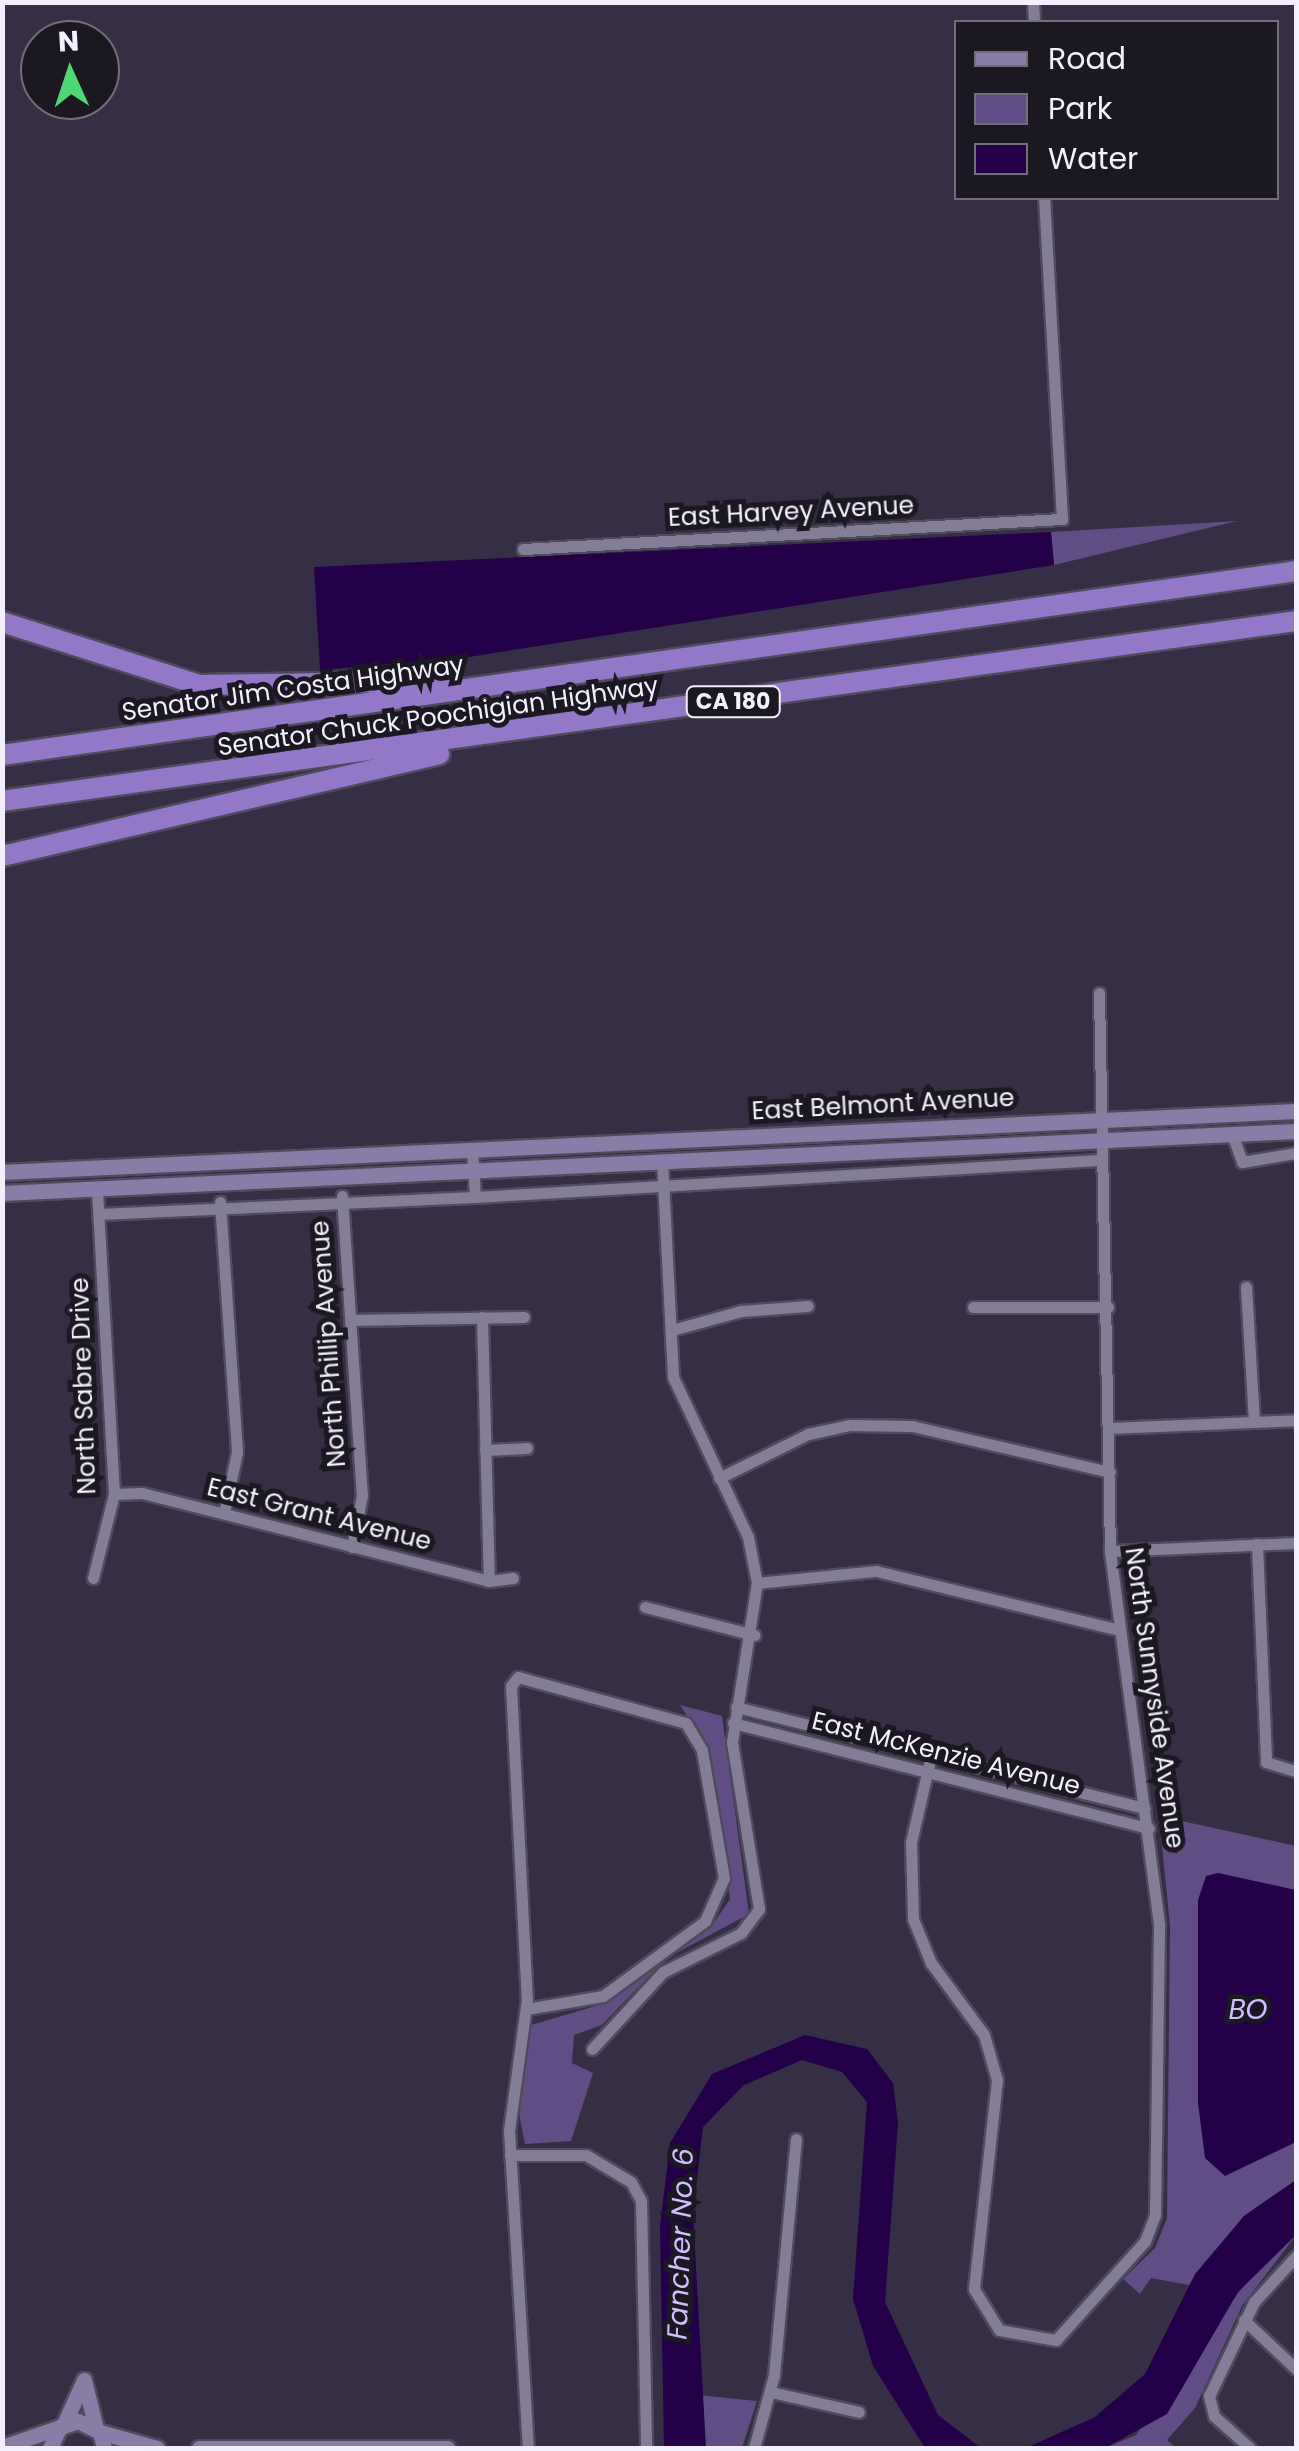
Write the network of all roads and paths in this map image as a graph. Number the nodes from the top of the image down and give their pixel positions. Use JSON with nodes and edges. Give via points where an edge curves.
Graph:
{"nodes":[{"id":1,"x":1044,"y":200,"type":"edge"},
{"id":2,"x":523,"y":550,"type":"dead end"},
{"id":3,"x":1296,"y":571,"type":"edge"},
{"id":4,"x":1296,"y":621,"type":"edge"},
{"id":5,"x":2,"y":622,"type":"edge"},
{"id":6,"x":591,"y":672,"type":"junction"},
{"id":7,"x":601,"y":720,"type":"junction"},
{"id":8,"x":2,"y":755,"type":"edge"},
{"id":9,"x":2,"y":802,"type":"edge"},
{"id":10,"x":2,"y":856,"type":"edge"},
{"id":11,"x":1099,"y":993,"type":"dead end"},
{"id":12,"x":1296,"y":1111,"type":"edge"},
{"id":13,"x":1097,"y":1120,"type":"junction"},
{"id":14,"x":1296,"y":1131,"type":"edge"},
{"id":15,"x":1232,"y":1134,"type":"junction"},
{"id":16,"x":1098,"y":1139,"type":"junction"},
{"id":17,"x":472,"y":1150,"type":"junction"},
{"id":18,"x":1296,"y":1153,"type":"edge"},
{"id":19,"x":662,"y":1160,"type":"junction"},
{"id":20,"x":1099,"y":1160,"type":"junction"},
{"id":21,"x":474,"y":1170,"type":"junction"},
{"id":22,"x":2,"y":1172,"type":"edge"},
{"id":23,"x":663,"y":1182,"type":"junction"},
{"id":24,"x":97,"y":1189,"type":"junction"},
{"id":25,"x":2,"y":1193,"type":"edge"},
{"id":26,"x":342,"y":1196,"type":"junction"},
{"id":27,"x":476,"y":1197,"type":"junction"},
{"id":28,"x":220,"y":1202,"type":"junction"},
{"id":29,"x":99,"y":1214,"type":"junction"},
{"id":30,"x":1246,"y":1287,"type":"dead end"},
{"id":31,"x":808,"y":1306,"type":"dead end"},
{"id":32,"x":973,"y":1307,"type":"dead end"},
{"id":33,"x":1108,"y":1307,"type":"junction"},
{"id":34,"x":524,"y":1316,"type":"dead end"},
{"id":35,"x":482,"y":1317,"type":"junction"},
{"id":36,"x":350,"y":1320,"type":"junction"},
{"id":37,"x":672,"y":1330,"type":"junction"},
{"id":38,"x":1296,"y":1420,"type":"edge"},
{"id":39,"x":1254,"y":1422,"type":"junction"},
{"id":40,"x":1109,"y":1428,"type":"junction"},
{"id":41,"x":527,"y":1448,"type":"dead end"},
{"id":42,"x":485,"y":1450,"type":"junction"},
{"id":43,"x":1110,"y":1472,"type":"junction"},
{"id":44,"x":719,"y":1478,"type":"junction"},
{"id":45,"x":114,"y":1494,"type":"junction"},
{"id":46,"x":224,"y":1514,"type":"junction"},
{"id":47,"x":1296,"y":1543,"type":"edge"},
{"id":48,"x":1257,"y":1544,"type":"junction"},
{"id":49,"x":352,"y":1547,"type":"junction"},
{"id":50,"x":1110,"y":1551,"type":"junction"},
{"id":51,"x":92,"y":1578,"type":"dead end"},
{"id":52,"x":514,"y":1578,"type":"dead end"},
{"id":53,"x":488,"y":1581,"type":"junction"},
{"id":54,"x":757,"y":1583,"type":"junction"},
{"id":55,"x":645,"y":1606,"type":"dead end"},
{"id":56,"x":1118,"y":1630,"type":"junction"},
{"id":57,"x":754,"y":1635,"type":"junction"},
{"id":58,"x":736,"y":1706,"type":"junction"},
{"id":59,"x":733,"y":1723,"type":"junction"},
{"id":60,"x":932,"y":1756,"type":"junction"},
{"id":61,"x":1296,"y":1771,"type":"edge"},
{"id":62,"x":927,"y":1773,"type":"junction"},
{"id":63,"x":1145,"y":1808,"type":"junction"},
{"id":64,"x":1149,"y":1828,"type":"junction"},
{"id":65,"x":526,"y":2009,"type":"junction"},
{"id":66,"x":592,"y":2049,"type":"dead end"},
{"id":67,"x":796,"y":2139,"type":"dead end"},
{"id":68,"x":510,"y":2155,"type":"junction"},
{"id":69,"x":1296,"y":2256,"type":"edge"},
{"id":70,"x":1244,"y":2320,"type":"junction"},
{"id":71,"x":1296,"y":2369,"type":"edge"},
{"id":72,"x":771,"y":2392,"type":"junction"},
{"id":73,"x":859,"y":2412,"type":"dead end"},
{"id":74,"x":62,"y":2425,"type":"junction"},
{"id":75,"x":100,"y":2437,"type":"edge"},
{"id":76,"x":2,"y":2447,"type":"edge"},
{"id":77,"x":50,"y":2448,"type":"edge"},
{"id":78,"x":157,"y":2448,"type":"edge"},
{"id":79,"x":198,"y":2448,"type":"edge"},
{"id":80,"x":447,"y":2448,"type":"edge"},
{"id":81,"x":528,"y":2448,"type":"edge"},
{"id":82,"x":646,"y":2448,"type":"edge"},
{"id":83,"x":754,"y":2448,"type":"edge"},
{"id":84,"x":1250,"y":2448,"type":"edge"}],
"edges":[{"from":1,"to":2,"type":"street","name":"East Harvey Avenue","via":[[1062,519]]},
{"from":3,"to":6,"type":"highway","name":"Senator Chuck Poochigian Highway","number":"CA 180"},
{"from":4,"to":7,"type":"highway","name":"Senator Chuck Poochigian Highway","number":"CA 180"},
{"from":5,"to":6,"type":"highway","via":[[145,674],[236,689]]},
{"from":6,"to":8,"type":"highway","name":"Senator Jim Costa Highway","number":"CA 180"},
{"from":7,"to":9,"type":"highway","name":"Senator Chuck Poochigian Highway","number":"CA 180"},
{"from":7,"to":10,"type":"highway"},
{"from":11,"to":13,"type":"street","name":"North Sunnyside Avenue"},
{"from":12,"to":13,"type":"street","name":"East Belmont Avenue"},
{"from":13,"to":16,"type":"street","name":"North Sunnyside Avenue"},
{"from":13,"to":17,"type":"street","name":"East Belmont Avenue"},
{"from":14,"to":15,"type":"street","name":"East Belmont Avenue"},
{"from":15,"to":16,"type":"street","name":"East Belmont Avenue"},
{"from":15,"to":18,"type":"street","via":[[1242,1162]]},
{"from":16,"to":19,"type":"street","name":"East Belmont Avenue"},
{"from":16,"to":20,"type":"street","name":"North Sunnyside Avenue"},
{"from":17,"to":21,"type":"street"},
{"from":17,"to":22,"type":"street","name":"East Belmont Avenue"},
{"from":19,"to":21,"type":"street","name":"East Belmont Avenue"},
{"from":19,"to":23,"type":"street"},
{"from":20,"to":23,"type":"street"},
{"from":20,"to":33,"type":"street","name":"North Sunnyside Avenue"},
{"from":21,"to":24,"type":"street","name":"East Belmont Avenue"},
{"from":21,"to":27,"type":"street"},
{"from":23,"to":27,"type":"street"},
{"from":23,"to":37,"type":"street"},
{"from":24,"to":25,"type":"street","name":"East Belmont Avenue"},
{"from":24,"to":29,"type":"street","name":"North Sabre Drive"},
{"from":26,"to":27,"type":"street"},
{"from":26,"to":28,"type":"street"},
{"from":26,"to":36,"type":"street","name":"North Phillip Avenue"},
{"from":28,"to":29,"type":"street"},
{"from":28,"to":46,"type":"street","via":[[237,1452]]},
{"from":29,"to":45,"type":"street","name":"North Sabre Drive"},
{"from":30,"to":39,"type":"street"},
{"from":31,"to":37,"type":"street","via":[[741,1311]]},
{"from":32,"to":33,"type":"street"},
{"from":33,"to":40,"type":"street","name":"North Sunnyside Avenue"},
{"from":34,"to":35,"type":"street"},
{"from":35,"to":36,"type":"street"},
{"from":35,"to":42,"type":"street"},
{"from":36,"to":49,"type":"street","name":"North Phillip Avenue","via":[[362,1494]]},
{"from":37,"to":44,"type":"street","via":[[676,1392]]},
{"from":38,"to":39,"type":"street"},
{"from":39,"to":40,"type":"street"},
{"from":40,"to":43,"type":"street","name":"North Sunnyside Avenue"},
{"from":41,"to":42,"type":"street"},
{"from":42,"to":53,"type":"street"},
{"from":43,"to":44,"type":"street","via":[[912,1426],[850,1425],[808,1434]]},
{"from":43,"to":50,"type":"street","name":"North Sunnyside Avenue"},
{"from":44,"to":54,"type":"street","via":[[748,1538]]},
{"from":45,"to":46,"type":"street","name":"East Grant Avenue"},
{"from":45,"to":51,"type":"street","name":"North Sabre Drive"},
{"from":46,"to":49,"type":"street","name":"East Grant Avenue"},
{"from":47,"to":48,"type":"street"},
{"from":48,"to":50,"type":"street"},
{"from":48,"to":61,"type":"street","via":[[1266,1762]]},
{"from":49,"to":53,"type":"street","name":"East Grant Avenue"},
{"from":50,"to":56,"type":"street","name":"North Sunnyside Avenue"},
{"from":52,"to":53,"type":"street","name":"East Grant Avenue"},
{"from":54,"to":56,"type":"street","via":[[876,1571]]},
{"from":54,"to":57,"type":"street"},
{"from":55,"to":57,"type":"street"},
{"from":56,"to":63,"type":"street","name":"North Sunnyside Avenue"},
{"from":57,"to":58,"type":"street"},
{"from":58,"to":59,"type":"street"},
{"from":58,"to":60,"type":"street","name":"East McKenzie Avenue"},
{"from":59,"to":62,"type":"street","name":"East McKenzie Avenue"},
{"from":59,"to":66,"type":"street","via":[[758,1916],[646,1986]]},
{"from":60,"to":62,"type":"street"},
{"from":60,"to":63,"type":"street","name":"East McKenzie Avenue"},
{"from":62,"to":64,"type":"street","name":"East McKenzie Avenue"},
{"from":62,"to":64,"type":"street","name":"North Sunnyside Avenue","via":[[911,1842],[913,1919],[993,2056],[998,2104],[974,2290],[999,2330],[1040,2342],[1066,2334],[1153,2229],[1160,1962]]},
{"from":63,"to":64,"type":"street","name":"North Sunnyside Avenue"},
{"from":65,"to":65,"type":"street","via":[[511,1686],[518,1677],[686,1723],[702,1750],[724,1878],[705,1921],[603,1996]]},
{"from":65,"to":68,"type":"street"},
{"from":67,"to":72,"type":"street"},
{"from":68,"to":81,"type":"street"},
{"from":68,"to":82,"type":"street","via":[[586,2155],[631,2182],[641,2200]]},
{"from":69,"to":70,"type":"street"},
{"from":70,"to":71,"type":"street"},
{"from":70,"to":84,"type":"street","via":[[1207,2406]]},
{"from":72,"to":73,"type":"street"},
{"from":72,"to":83,"type":"street"},
{"from":74,"to":75,"type":"street"},
{"from":74,"to":75,"type":"street","via":[[84,2380]]},
{"from":74,"to":76,"type":"street"},
{"from":74,"to":77,"type":"street"},
{"from":75,"to":78,"type":"street"},
{"from":79,"to":80,"type":"street"}]}
